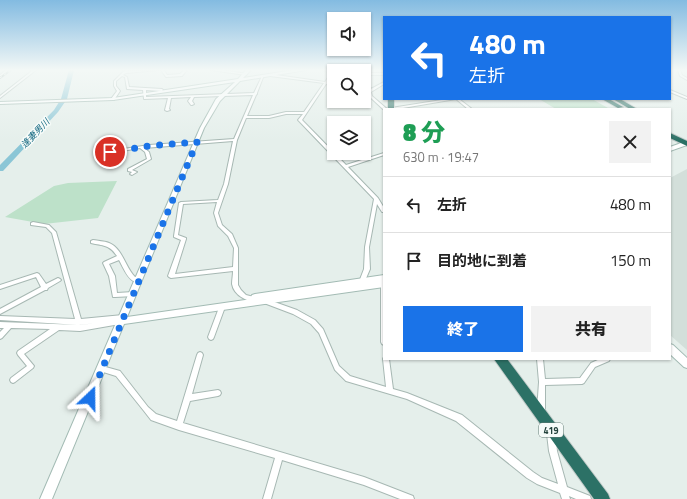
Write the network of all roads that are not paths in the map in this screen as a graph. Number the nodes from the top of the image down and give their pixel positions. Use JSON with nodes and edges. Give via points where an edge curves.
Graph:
{"nodes":[{"id":1,"x":117,"y":93,"type":"edge"},
{"id":2,"x":150,"y":93,"type":"edge"},
{"id":3,"x":225,"y":93,"type":"edge"},
{"id":4,"x":319,"y":93,"type":"edge"},
{"id":5,"x":676,"y":93,"type":"edge"},
{"id":6,"x":145,"y":94,"type":"junction"},
{"id":7,"x":256,"y":94,"type":"joint"},
{"id":8,"x":222,"y":96,"type":"junction"},
{"id":9,"x":371,"y":96,"type":"edge"},
{"id":10,"x":170,"y":97,"type":"junction"},
{"id":11,"x":193,"y":97,"type":"junction"},
{"id":12,"x":113,"y":98,"type":"junction"},
{"id":13,"x":687,"y":98,"type":"edge"},
{"id":14,"x":449,"y":100,"type":"edge"},
{"id":15,"x":456,"y":100,"type":"edge"},
{"id":16,"x":607,"y":100,"type":"edge"},
{"id":17,"x":618,"y":100,"type":"edge"},
{"id":18,"x":0,"y":103,"type":"edge"},
{"id":19,"x":192,"y":104,"type":"dead end"},
{"id":20,"x":384,"y":108,"type":"edge"},
{"id":21,"x":397,"y":108,"type":"edge"},
{"id":22,"x":468,"y":108,"type":"edge"},
{"id":23,"x":621,"y":108,"type":"edge"},
{"id":24,"x":632,"y":108,"type":"edge"},
{"id":25,"x":168,"y":110,"type":"dead end"},
{"id":26,"x":303,"y":113,"type":"junction"},
{"id":27,"x":246,"y":117,"type":"junction"},
{"id":28,"x":671,"y":129,"type":"edge"},
{"id":29,"x":671,"y":135,"type":"edge"},
{"id":30,"x":235,"y":140,"type":"junction"},
{"id":31,"x":197,"y":142,"type":"junction"},
{"id":32,"x":687,"y":142,"type":"edge"},
{"id":33,"x":141,"y":147,"type":"junction"},
{"id":34,"x":671,"y":149,"type":"edge"},
{"id":35,"x":98,"y":154,"type":"dead end"},
{"id":36,"x":383,"y":154,"type":"edge"},
{"id":37,"x":345,"y":167,"type":"junction"},
{"id":38,"x":132,"y":174,"type":"dead end"},
{"id":39,"x":376,"y":199,"type":"junction"},
{"id":40,"x":219,"y":201,"type":"junction"},
{"id":41,"x":383,"y":210,"type":"edge"},
{"id":42,"x":33,"y":224,"type":"dead end"},
{"id":43,"x":93,"y":242,"type":"dead end"},
{"id":44,"x":120,"y":257,"type":"junction"},
{"id":45,"x":235,"y":269,"type":"junction"},
{"id":46,"x":139,"y":278,"type":"junction"},
{"id":47,"x":383,"y":278,"type":"edge"},
{"id":48,"x":58,"y":280,"type":"dead end"},
{"id":49,"x":362,"y":282,"type":"junction"},
{"id":50,"x":383,"y":284,"type":"edge"},
{"id":51,"x":0,"y":287,"type":"edge"},
{"id":52,"x":45,"y":288,"type":"junction"},
{"id":53,"x":133,"y":294,"type":"junction"},
{"id":54,"x":247,"y":299,"type":"junction"},
{"id":55,"x":266,"y":301,"type":"junction"},
{"id":56,"x":222,"y":307,"type":"junction"},
{"id":57,"x":0,"y":312,"type":"edge"},
{"id":58,"x":0,"y":318,"type":"edge"},
{"id":59,"x":122,"y":319,"type":"junction"},
{"id":60,"x":79,"y":322,"type":"junction"},
{"id":61,"x":0,"y":325,"type":"edge"},
{"id":62,"x":9,"y":326,"type":"junction"},
{"id":63,"x":56,"y":329,"type":"junction"},
{"id":64,"x":0,"y":336,"type":"edge"},
{"id":65,"x":211,"y":337,"type":"dead end"},
{"id":66,"x":671,"y":349,"type":"edge"},
{"id":67,"x":200,"y":355,"type":"dead end"},
{"id":68,"x":386,"y":360,"type":"edge"},
{"id":69,"x":501,"y":360,"type":"edge"},
{"id":70,"x":540,"y":360,"type":"edge"},
{"id":71,"x":605,"y":360,"type":"edge"},
{"id":72,"x":687,"y":364,"type":"edge"},
{"id":73,"x":102,"y":369,"type":"junction"},
{"id":74,"x":12,"y":380,"type":"dead end"},
{"id":75,"x":542,"y":382,"type":"junction"},
{"id":76,"x":390,"y":390,"type":"junction"},
{"id":77,"x":218,"y":393,"type":"dead end"},
{"id":78,"x":187,"y":398,"type":"junction"},
{"id":79,"x":541,"y":416,"type":"junction"},
{"id":80,"x":179,"y":426,"type":"junction"},
{"id":81,"x":552,"y":431,"type":"junction"},
{"id":82,"x":279,"y":456,"type":"junction"},
{"id":83,"x":565,"y":490,"type":"junction"},
{"id":84,"x":46,"y":499,"type":"edge"},
{"id":85,"x":267,"y":499,"type":"edge"},
{"id":86,"x":410,"y":499,"type":"edge"},
{"id":87,"x":566,"y":499,"type":"edge"},
{"id":88,"x":587,"y":499,"type":"edge"},
{"id":89,"x":603,"y":499,"type":"edge"}],
"edges":[{"from":1,"to":12,"type":"street"},
{"from":2,"to":6,"type":"street"},
{"from":3,"to":8,"type":"street"},
{"from":4,"to":26,"type":"street"},
{"from":5,"to":13,"type":"street"},
{"from":6,"to":10,"type":"street","via":[[145,98]]},
{"from":6,"to":12,"type":"street"},
{"from":7,"to":8,"type":"street"},
{"from":7,"to":27,"type":"street"},
{"from":8,"to":11,"type":"street"},
{"from":8,"to":31,"type":"street","via":[[209,114]]},
{"from":9,"to":20,"type":"street"},
{"from":10,"to":11,"type":"street"},
{"from":10,"to":25,"type":"street"},
{"from":11,"to":19,"type":"street","via":[[190,101]]},
{"from":12,"to":18,"type":"street"},
{"from":14,"to":21,"type":"street"},
{"from":15,"to":22,"type":"street"},
{"from":16,"to":23,"type":"highway"},
{"from":17,"to":24,"type":"highway"},
{"from":26,"to":27,"type":"street"},
{"from":26,"to":37,"type":"street","via":[[301,121]]},
{"from":27,"to":30,"type":"street"},
{"from":28,"to":32,"type":"highway"},
{"from":29,"to":32,"type":"highway"},
{"from":30,"to":31,"type":"street"},
{"from":30,"to":40,"type":"street","via":[[226,184]]},
{"from":31,"to":33,"type":"street"},
{"from":31,"to":46,"type":"street"},
{"from":32,"to":34,"type":"street"},
{"from":33,"to":35,"type":"street"},
{"from":33,"to":38,"type":"street","via":[[147,152],[149,159],[129,170],[136,172]]},
{"from":36,"to":37,"type":"street"},
{"from":37,"to":39,"type":"street"},
{"from":39,"to":41,"type":"street"},
{"from":39,"to":49,"type":"street","via":[[367,247],[367,269]]},
{"from":40,"to":45,"type":"street","via":[[216,213],[220,226],[236,248]]},
{"from":40,"to":45,"type":"street","via":[[181,203],[176,236],[184,239],[171,276]]},
{"from":42,"to":60,"type":"street","via":[[47,226],[54,232]]},
{"from":43,"to":44,"type":"street","via":[[109,246]]},
{"from":44,"to":46,"type":"street","via":[[131,276],[134,279]]},
{"from":44,"to":53,"type":"street","via":[[106,262],[112,276],[115,295]]},
{"from":45,"to":54,"type":"street","via":[[235,285]]},
{"from":46,"to":53,"type":"street"},
{"from":47,"to":49,"type":"street"},
{"from":48,"to":52,"type":"street"},
{"from":49,"to":54,"type":"street"},
{"from":50,"to":55,"type":"street"},
{"from":51,"to":52,"type":"street","via":[[37,275]]},
{"from":52,"to":57,"type":"street"},
{"from":53,"to":59,"type":"street"},
{"from":54,"to":55,"type":"street"},
{"from":54,"to":59,"type":"street"},
{"from":55,"to":56,"type":"street"},
{"from":55,"to":76,"type":"street","via":[[313,322],[321,332],[337,368],[348,379]]},
{"from":56,"to":59,"type":"street"},
{"from":56,"to":65,"type":"street"},
{"from":58,"to":60,"type":"street"},
{"from":59,"to":60,"type":"street"},
{"from":59,"to":63,"type":"street","via":[[80,328]]},
{"from":59,"to":73,"type":"street"},
{"from":61,"to":62,"type":"street"},
{"from":62,"to":63,"type":"street"},
{"from":62,"to":64,"type":"street"},
{"from":63,"to":74,"type":"street","via":[[20,354],[31,366]]},
{"from":66,"to":72,"type":"street"},
{"from":67,"to":78,"type":"street"},
{"from":68,"to":76,"type":"street"},
{"from":69,"to":79,"type":"highway","number":"419"},
{"from":70,"to":75,"type":"street"},
{"from":71,"to":75,"type":"street","via":[[593,365],[582,381]]},
{"from":73,"to":80,"type":"street","via":[[118,373],[154,417]]},
{"from":73,"to":84,"type":"street"},
{"from":75,"to":79,"type":"street"},
{"from":76,"to":83,"type":"street","via":[[458,418],[530,475]]},
{"from":77,"to":78,"type":"street"},
{"from":78,"to":80,"type":"street"},
{"from":79,"to":81,"type":"highway","number":"419"},
{"from":80,"to":82,"type":"street"},
{"from":81,"to":83,"type":"street","via":[[550,435],[553,451]]},
{"from":81,"to":89,"type":"highway","number":"419"},
{"from":82,"to":85,"type":"street"},
{"from":82,"to":86,"type":"street","via":[[364,481]]},
{"from":83,"to":87,"type":"street"},
{"from":83,"to":88,"type":"street"}]}
